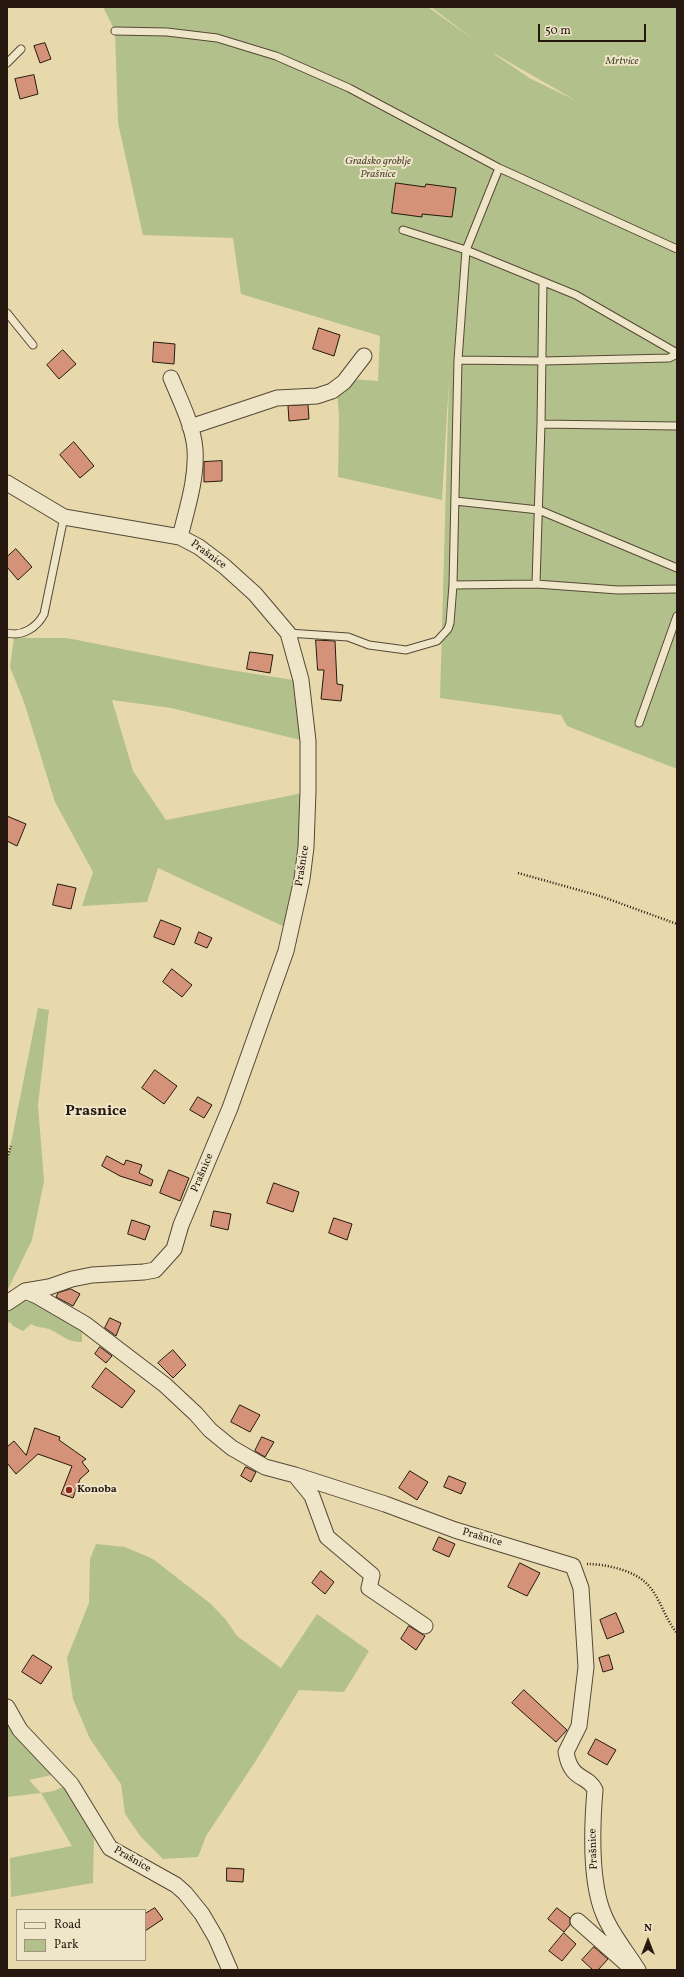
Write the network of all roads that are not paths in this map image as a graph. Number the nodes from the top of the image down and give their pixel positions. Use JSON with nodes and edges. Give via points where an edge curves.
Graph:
{"nodes":[{"id":1,"x":115,"y":31,"type":"dead end"},
{"id":2,"x":21,"y":49,"type":"dead end"},
{"id":3,"x":7,"y":63,"type":"edge"},
{"id":4,"x":499,"y":168,"type":"junction"},
{"id":5,"x":403,"y":230,"type":"dead end"},
{"id":6,"x":677,"y":249,"type":"edge"},
{"id":7,"x":466,"y":250,"type":"junction"},
{"id":8,"x":543,"y":282,"type":"junction"},
{"id":9,"x":7,"y":313,"type":"edge"},
{"id":10,"x":33,"y":345,"type":"dead end"},
{"id":11,"x":677,"y":354,"type":"edge"},
{"id":12,"x":364,"y":356,"type":"dead end"},
{"id":13,"x":458,"y":360,"type":"junction"},
{"id":14,"x":543,"y":361,"type":"junction"},
{"id":15,"x":171,"y":378,"type":"dead end"},
{"id":16,"x":541,"y":424,"type":"junction"},
{"id":17,"x":677,"y":426,"type":"edge"},
{"id":18,"x":190,"y":427,"type":"junction"},
{"id":19,"x":7,"y":483,"type":"edge"},
{"id":20,"x":456,"y":501,"type":"junction"},
{"id":21,"x":539,"y":510,"type":"junction"},
{"id":22,"x":64,"y":518,"type":"junction"},
{"id":23,"x":180,"y":537,"type":"junction"},
{"id":24,"x":677,"y":568,"type":"edge"},
{"id":25,"x":536,"y":584,"type":"junction"},
{"id":26,"x":453,"y":585,"type":"junction"},
{"id":27,"x":677,"y":589,"type":"edge"},
{"id":28,"x":677,"y":616,"type":"edge"},
{"id":29,"x":7,"y":633,"type":"edge"},
{"id":30,"x":288,"y":633,"type":"junction"},
{"id":31,"x":639,"y":723,"type":"dead end"},
{"id":32,"x":25,"y":1291,"type":"junction"},
{"id":33,"x":7,"y":1303,"type":"edge"},
{"id":34,"x":295,"y":1475,"type":"junction"},
{"id":35,"x":425,"y":1626,"type":"dead end"},
{"id":36,"x":7,"y":1708,"type":"edge"},
{"id":37,"x":578,"y":1921,"type":"dead end"},
{"id":38,"x":637,"y":1968,"type":"edge"},
{"id":39,"x":230,"y":1970,"type":"edge"}],
"edges":[{"from":1,"to":4,"type":"lane","via":[[167,32],[217,38],[276,56],[349,88]]},
{"from":2,"to":3,"type":"lane"},
{"from":4,"to":6,"type":"lane"},
{"from":4,"to":7,"type":"lane"},
{"from":5,"to":7,"type":"lane"},
{"from":7,"to":8,"type":"lane"},
{"from":7,"to":13,"type":"lane"},
{"from":8,"to":11,"type":"lane","via":[[576,295]]},
{"from":8,"to":14,"type":"lane"},
{"from":9,"to":10,"type":"lane"},
{"from":11,"to":14,"type":"lane","via":[[669,358]]},
{"from":12,"to":18,"type":"street","via":[[344,382],[332,391],[317,396],[277,398]]},
{"from":13,"to":14,"type":"lane"},
{"from":13,"to":20,"type":"lane"},
{"from":14,"to":16,"type":"lane"},
{"from":15,"to":18,"type":"street"},
{"from":16,"to":17,"type":"lane"},
{"from":16,"to":21,"type":"lane"},
{"from":18,"to":23,"type":"street","via":[[195,447],[194,478]]},
{"from":19,"to":22,"type":"street","name":"Prašnice"},
{"from":20,"to":21,"type":"lane"},
{"from":20,"to":26,"type":"lane"},
{"from":21,"to":24,"type":"lane"},
{"from":21,"to":25,"type":"lane"},
{"from":22,"to":23,"type":"street","name":"Prašnice"},
{"from":22,"to":29,"type":"lane","via":[[44,614],[40,621],[23,633]]},
{"from":23,"to":30,"type":"street","name":"Prašnice","via":[[199,547],[224,566],[255,594]]},
{"from":25,"to":26,"type":"lane"},
{"from":25,"to":27,"type":"lane","via":[[618,590]]},
{"from":26,"to":30,"type":"lane","via":[[448,629],[437,641],[418,648],[382,648],[348,637]]},
{"from":28,"to":31,"type":"lane"},
{"from":30,"to":32,"type":"street","name":"Prašnice","via":[[301,680],[308,741],[306,847],[302,879],[286,951],[230,1108],[180,1226],[174,1249],[155,1270],[92,1275]]},
{"from":32,"to":33,"type":"street","name":"Prašnice"},
{"from":32,"to":34,"type":"street","name":"Prašnice","via":[[85,1324],[165,1385],[232,1448],[265,1467]]},
{"from":34,"to":35,"type":"street","via":[[312,1496],[328,1537],[372,1575],[369,1588]]},
{"from":34,"to":38,"type":"street","name":"Prašnice","via":[[386,1504],[455,1530],[573,1566],[581,1588],[586,1667],[579,1726],[568,1747],[567,1757],[573,1771],[594,1787],[593,1839],[598,1896],[603,1915]]},
{"from":36,"to":39,"type":"street","name":"Prašnice","via":[[20,1730],[71,1784],[110,1848],[176,1885],[185,1893],[209,1926]]},
{"from":37,"to":38,"type":"street","via":[[630,1967]]}]}
